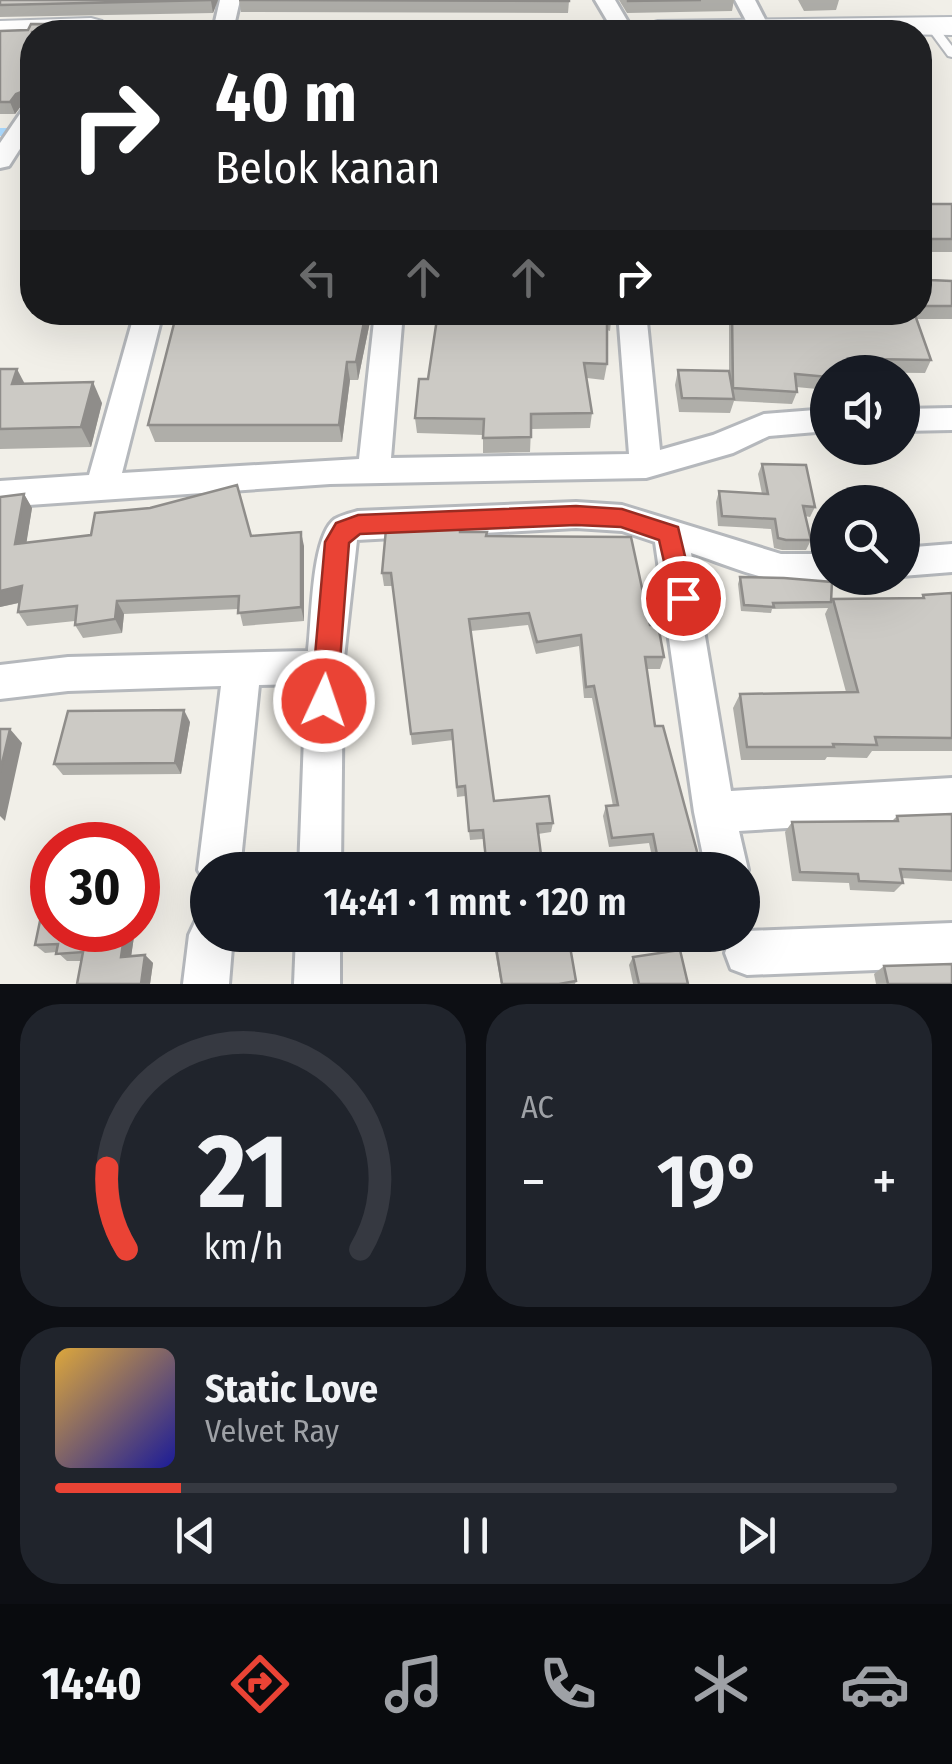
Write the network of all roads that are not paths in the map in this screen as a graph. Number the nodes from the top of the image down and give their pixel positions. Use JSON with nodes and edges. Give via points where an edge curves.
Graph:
{"nodes":[{"id":1,"x":942,"y":26,"type":"edge"},
{"id":2,"x":952,"y":54,"type":"edge"},
{"id":3,"x":20,"y":132,"type":"edge"},
{"id":4,"x":0,"y":161,"type":"edge"},
{"id":5,"x":146,"y":325,"type":"edge"},
{"id":6,"x":387,"y":325,"type":"edge"},
{"id":7,"x":633,"y":325,"type":"edge"},
{"id":8,"x":952,"y":419,"type":"edge"},
{"id":9,"x":920,"y":420,"type":"edge"},
{"id":10,"x":810,"y":422,"type":"edge"},
{"id":11,"x":646,"y":466,"type":"junction"},
{"id":12,"x":374,"y":472,"type":"junction"},
{"id":13,"x":103,"y":484,"type":"junction"},
{"id":14,"x":0,"y":494,"type":"edge"},
{"id":15,"x":670,"y":534,"type":"junction"},
{"id":16,"x":952,"y":558,"type":"edge"},
{"id":17,"x":920,"y":561,"type":"edge"},
{"id":18,"x":810,"y":568,"type":"edge"},
{"id":19,"x":242,"y":668,"type":"junction"},
{"id":20,"x":325,"y":668,"type":"junction"},
{"id":21,"x":0,"y":682,"type":"edge"},
{"id":22,"x":952,"y":798,"type":"edge"},
{"id":23,"x":714,"y":812,"type":"junction"},
{"id":24,"x":221,"y":852,"type":"edge"},
{"id":25,"x":320,"y":852,"type":"edge"},
{"id":26,"x":723,"y":852,"type":"edge"},
{"id":27,"x":952,"y":946,"type":"edge"},
{"id":28,"x":210,"y":952,"type":"edge"},
{"id":29,"x":318,"y":952,"type":"edge"},
{"id":30,"x":748,"y":957,"type":"edge"},
{"id":31,"x":206,"y":984,"type":"edge"},
{"id":32,"x":317,"y":984,"type":"edge"}],
"edges":[{"from":1,"to":2,"type":"lane"},
{"from":3,"to":4,"type":"street"},
{"from":5,"to":13,"type":"street"},
{"from":6,"to":12,"type":"street"},
{"from":7,"to":11,"type":"street"},
{"from":8,"to":9,"type":"street"},
{"from":10,"to":11,"type":"street","via":[[764,426]]},
{"from":11,"to":12,"type":"street"},
{"from":12,"to":13,"type":"street"},
{"from":13,"to":14,"type":"street"},
{"from":15,"to":18,"type":"street","via":[[781,568]]},
{"from":15,"to":20,"type":"street","via":[[622,518],[576,516],[358,524],[337,542]]},
{"from":15,"to":23,"type":"street"},
{"from":16,"to":17,"type":"street"},
{"from":19,"to":20,"type":"street"},
{"from":19,"to":21,"type":"street"},
{"from":19,"to":24,"type":"street"},
{"from":20,"to":25,"type":"street"},
{"from":22,"to":23,"type":"street"},
{"from":23,"to":26,"type":"street"},
{"from":27,"to":30,"type":"street"},
{"from":28,"to":31,"type":"street"},
{"from":29,"to":32,"type":"street"}]}
